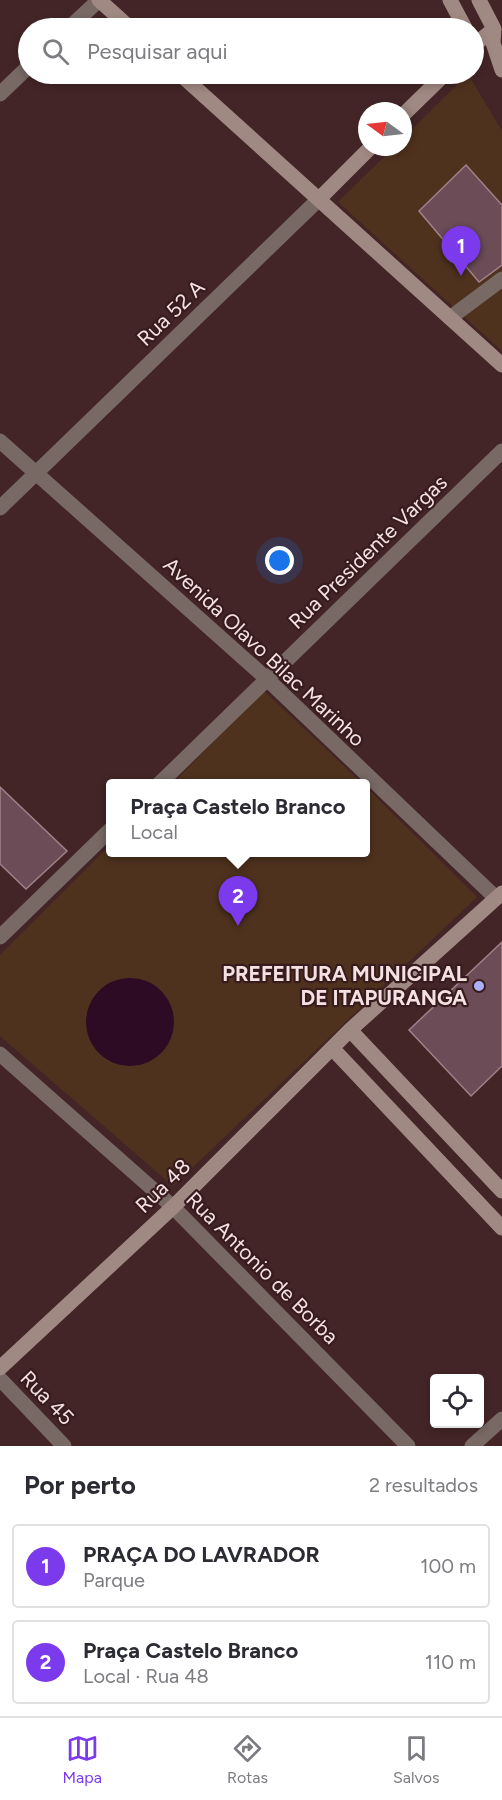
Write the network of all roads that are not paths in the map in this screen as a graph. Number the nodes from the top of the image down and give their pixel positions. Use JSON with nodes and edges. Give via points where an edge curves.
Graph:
{"nodes":[{"id":1,"x":99,"y":0,"type":"edge"},
{"id":2,"x":450,"y":0,"type":"edge"},
{"id":3,"x":479,"y":0,"type":"edge"},
{"id":4,"x":80,"y":18,"type":"edge"},
{"id":5,"x":119,"y":18,"type":"edge"},
{"id":6,"x":460,"y":18,"type":"edge"},
{"id":7,"x":498,"y":25,"type":"edge"},
{"id":8,"x":484,"y":37,"type":"edge"},
{"id":9,"x":502,"y":70,"type":"edge"},
{"id":10,"x":18,"y":77,"type":"edge"},
{"id":11,"x":191,"y":84,"type":"edge"},
{"id":12,"x":435,"y":84,"type":"edge"},
{"id":13,"x":0,"y":94,"type":"edge"},
{"id":14,"x":412,"y":106,"type":"edge"},
{"id":15,"x":362,"y":156,"type":"edge"},
{"id":16,"x":319,"y":199,"type":"junction"},
{"id":17,"x":502,"y":279,"type":"edge"},
{"id":18,"x":450,"y":318,"type":"junction"},
{"id":19,"x":502,"y":365,"type":"edge"},
{"id":20,"x":0,"y":441,"type":"edge"},
{"id":21,"x":502,"y":451,"type":"edge"},
{"id":22,"x":35,"y":474,"type":"junction"},
{"id":23,"x":0,"y":508,"type":"edge"},
{"id":24,"x":267,"y":679,"type":"junction"},
{"id":25,"x":163,"y":779,"type":"edge"},
{"id":26,"x":106,"y":835,"type":"edge"},
{"id":27,"x":499,"y":895,"type":"edge"},
{"id":28,"x":0,"y":937,"type":"edge"},
{"id":29,"x":350,"y":1030,"type":"junction"},
{"id":30,"x":332,"y":1048,"type":"junction"},
{"id":31,"x":0,"y":1054,"type":"edge"},
{"id":32,"x":502,"y":1191,"type":"edge"},
{"id":33,"x":172,"y":1207,"type":"junction"},
{"id":34,"x":502,"y":1228,"type":"edge"},
{"id":35,"x":0,"y":1368,"type":"edge"},
{"id":36,"x":0,"y":1379,"type":"edge"},
{"id":37,"x":502,"y":1419,"type":"edge"},
{"id":38,"x":64,"y":1446,"type":"edge"},
{"id":39,"x":408,"y":1446,"type":"edge"},
{"id":40,"x":472,"y":1446,"type":"edge"}],
"edges":[{"from":1,"to":4,"type":"street"},
{"from":1,"to":5,"type":"main road"},
{"from":2,"to":6,"type":"main road"},
{"from":3,"to":7,"type":"main road"},
{"from":7,"to":8,"type":"main road"},
{"from":7,"to":9,"type":"main road","via":[[493,43]]},
{"from":10,"to":13,"type":"street"},
{"from":11,"to":16,"type":"main road"},
{"from":12,"to":14,"type":"main road"},
{"from":15,"to":16,"type":"main road","name":"Rua 52 A"},
{"from":16,"to":18,"type":"main road"},
{"from":16,"to":22,"type":"street","name":"Rua 52 A"},
{"from":17,"to":18,"type":"street"},
{"from":18,"to":19,"type":"main road"},
{"from":20,"to":22,"type":"street","name":"Avenida Olavo Bilac Marinho"},
{"from":21,"to":24,"type":"street","name":"Rua Presidente Vargas"},
{"from":22,"to":23,"type":"street","name":"Rua 52 A"},
{"from":22,"to":24,"type":"street","name":"Avenida Olavo Bilac Marinho"},
{"from":24,"to":25,"type":"street","name":"Rua Presidente Vargas"},
{"from":24,"to":27,"type":"street","name":"Avenida Olavo Bilac Marinho"},
{"from":26,"to":28,"type":"street"},
{"from":27,"to":29,"type":"main road","name":"Rua 48"},
{"from":29,"to":30,"type":"main road","name":"Rua 48"},
{"from":29,"to":32,"type":"main road"},
{"from":30,"to":33,"type":"main road","name":"Rua 48"},
{"from":30,"to":34,"type":"main road"},
{"from":31,"to":33,"type":"street","name":"Rua Antonio de Borba"},
{"from":33,"to":35,"type":"main road","name":"Rua 48"},
{"from":33,"to":39,"type":"street","name":"Rua Antonio de Borba"},
{"from":36,"to":38,"type":"street","name":"Rua 45"},
{"from":37,"to":40,"type":"street"}]}
